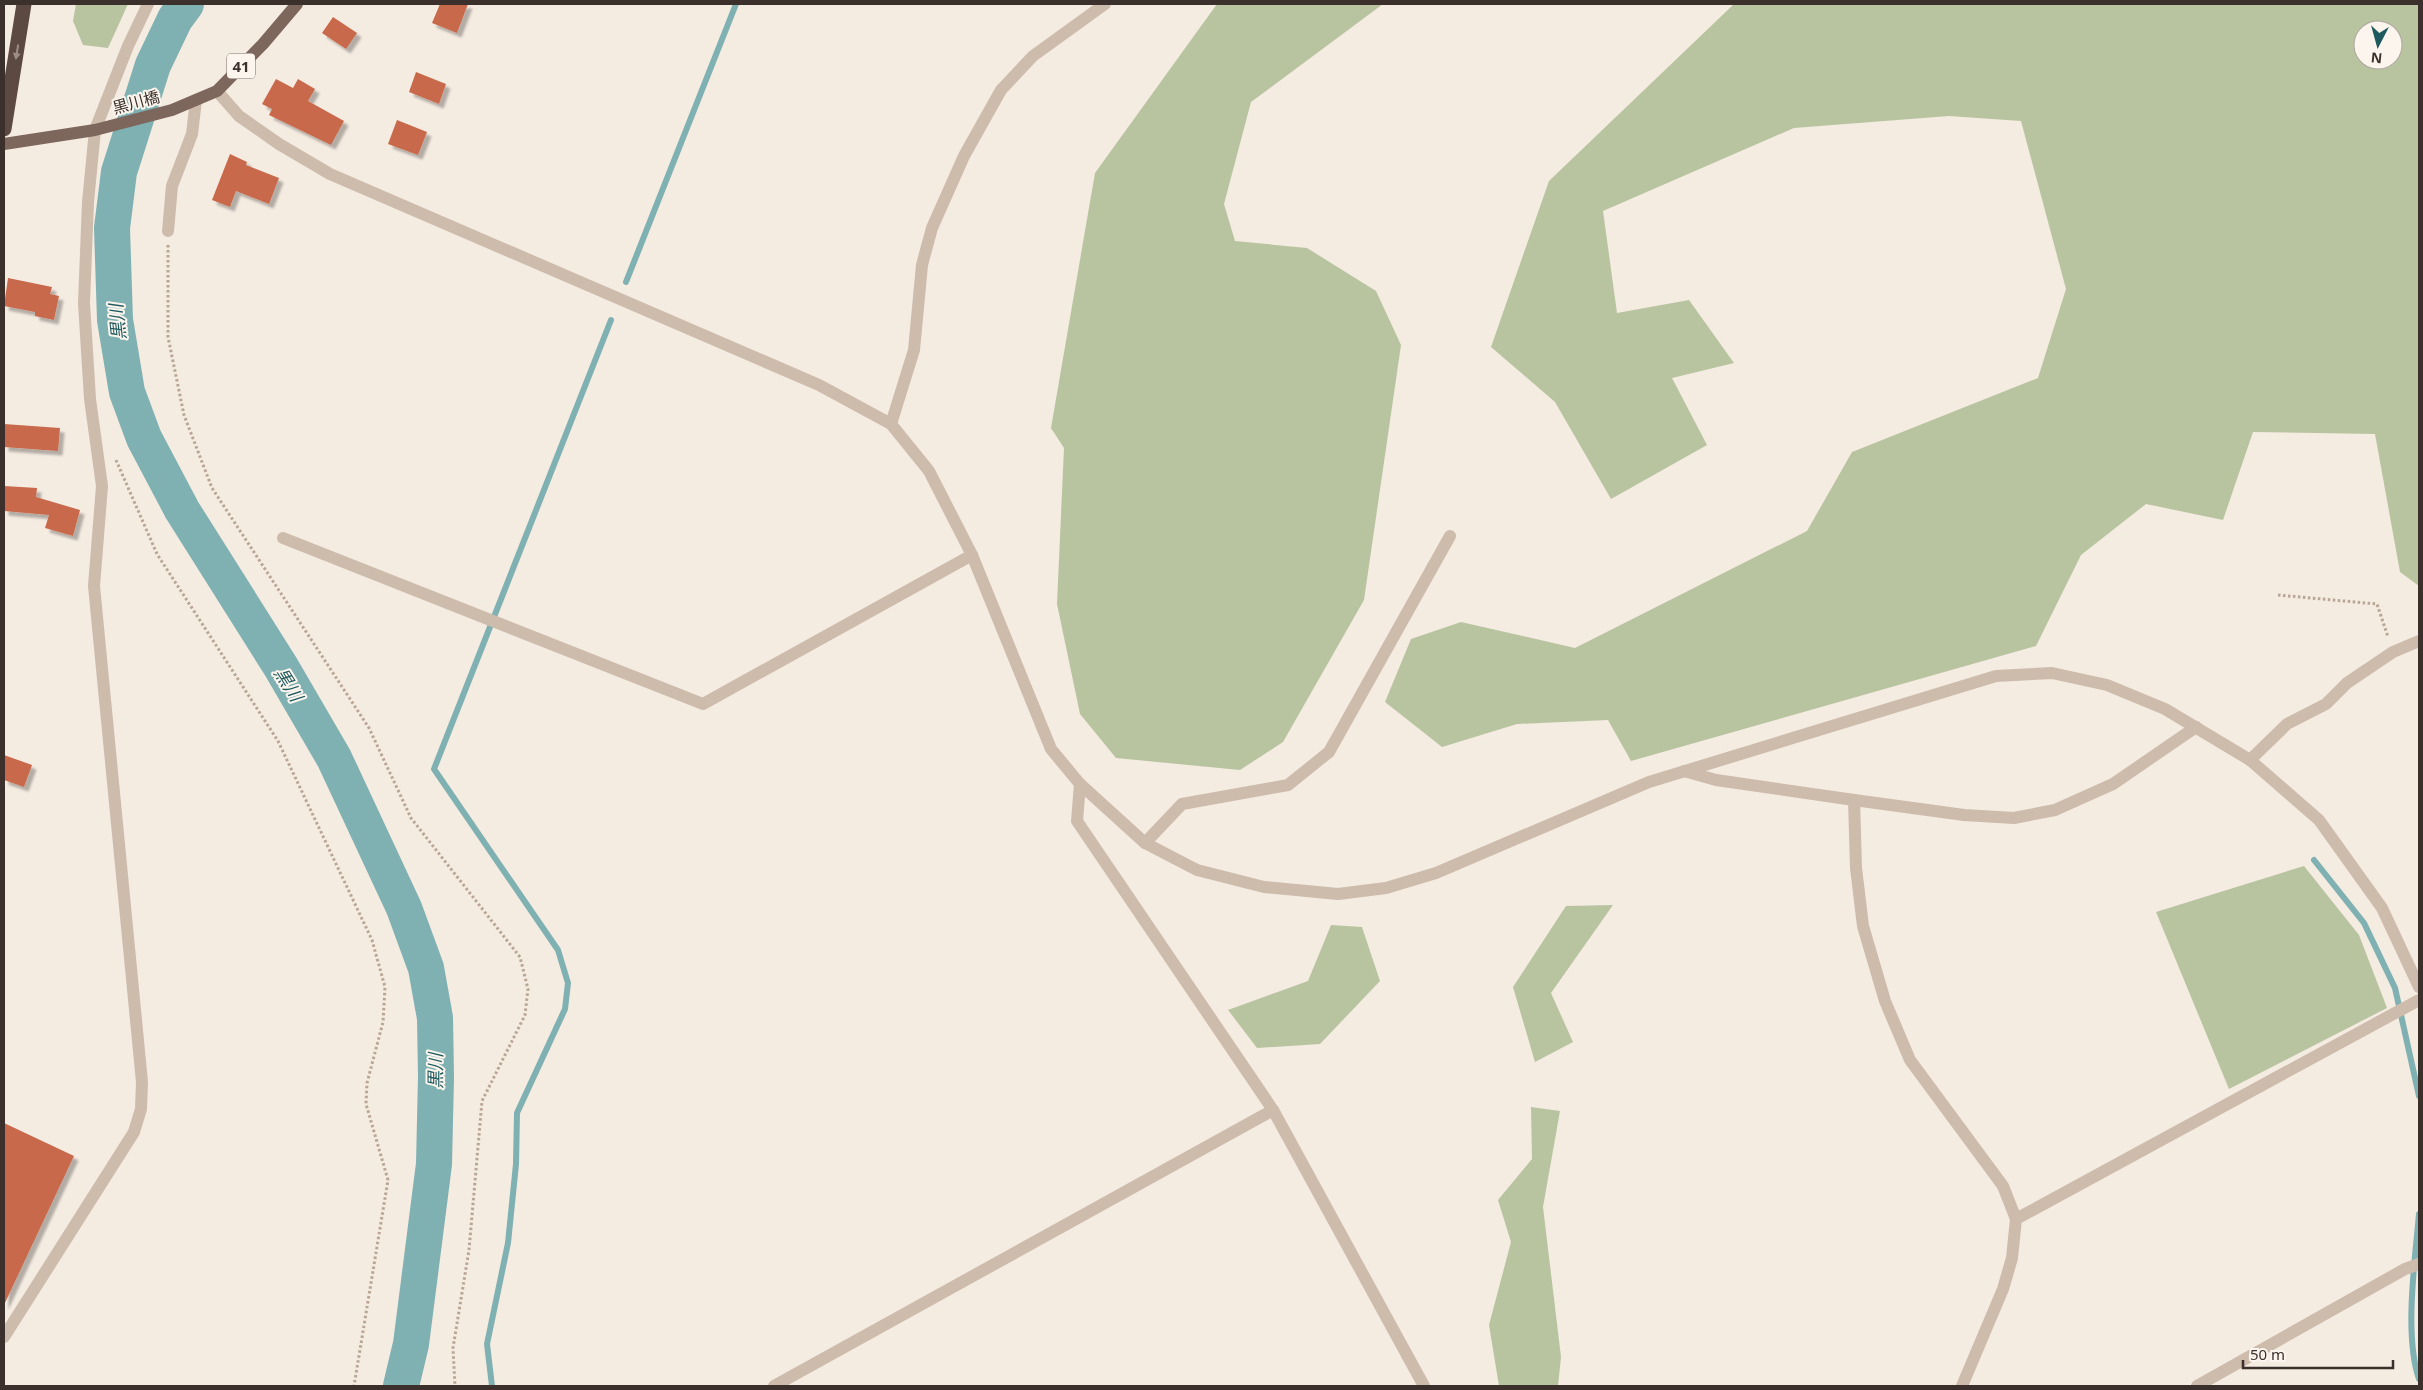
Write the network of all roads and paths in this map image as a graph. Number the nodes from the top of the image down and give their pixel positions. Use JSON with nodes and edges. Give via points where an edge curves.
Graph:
{"nodes":[{"id":1,"x":24,"y":4,"type":"edge"},
{"id":2,"x":148,"y":4,"type":"edge"},
{"id":3,"x":297,"y":4,"type":"edge"},
{"id":4,"x":1105,"y":4,"type":"edge"},
{"id":5,"x":217,"y":91,"type":"junction"},
{"id":6,"x":196,"y":100,"type":"junction"},
{"id":7,"x":4,"y":129,"type":"edge"},
{"id":8,"x":95,"y":130,"type":"junction"},
{"id":9,"x":4,"y":144,"type":"edge"},
{"id":10,"x":168,"y":231,"type":"joint"},
{"id":11,"x":891,"y":424,"type":"junction"},
{"id":12,"x":113,"y":454,"type":"dead end"},
{"id":13,"x":1450,"y":536,"type":"dead end"},
{"id":14,"x":283,"y":538,"type":"dead end"},
{"id":15,"x":972,"y":555,"type":"junction"},
{"id":16,"x":2278,"y":595,"type":"dead end"},
{"id":17,"x":2419,"y":641,"type":"edge"},
{"id":18,"x":2392,"y":652,"type":"junction"},
{"id":19,"x":2196,"y":727,"type":"junction"},
{"id":20,"x":2250,"y":760,"type":"junction"},
{"id":21,"x":1684,"y":771,"type":"junction"},
{"id":22,"x":1080,"y":784,"type":"junction"},
{"id":23,"x":1854,"y":800,"type":"junction"},
{"id":24,"x":1145,"y":843,"type":"junction"},
{"id":25,"x":2419,"y":987,"type":"edge"},
{"id":26,"x":2419,"y":1000,"type":"edge"},
{"id":27,"x":1273,"y":1110,"type":"junction"},
{"id":28,"x":2016,"y":1218,"type":"junction"},
{"id":29,"x":2419,"y":1264,"type":"edge"},
{"id":30,"x":4,"y":1337,"type":"edge"},
{"id":31,"x":354,"y":1386,"type":"edge"},
{"id":32,"x":455,"y":1386,"type":"edge"},
{"id":33,"x":774,"y":1386,"type":"edge"},
{"id":34,"x":1424,"y":1386,"type":"edge"},
{"id":35,"x":1962,"y":1386,"type":"edge"},
{"id":36,"x":2197,"y":1386,"type":"edge"}],
"edges":[{"from":1,"to":7,"type":"highway","one_way":true},
{"from":2,"to":8,"type":"street"},
{"from":3,"to":5,"type":"main road","number":"41"},
{"from":4,"to":11,"type":"street","via":[[1033,56],[1001,90],[964,156],[932,228],[922,265],[914,350]]},
{"from":5,"to":6,"type":"main road","number":"41"},
{"from":5,"to":11,"type":"street","via":[[239,116],[330,174],[819,385]]},
{"from":6,"to":8,"type":"main road","name":"黒川橋","number":"41","via":[[172,110]]},
{"from":6,"to":10,"type":"street","via":[[192,134],[172,186]]},
{"from":8,"to":9,"type":"main road","number":"41"},
{"from":8,"to":30,"type":"street","via":[[84,303],[90,399],[102,486],[94,586],[142,1082],[141,1109],[134,1132]]},
{"from":10,"to":32,"type":"path","via":[[168,337],[184,415],[212,488],[369,728],[411,818],[520,957],[528,989],[525,1015],[482,1101],[470,1250],[453,1348]]},
{"from":11,"to":15,"type":"street","via":[[929,471]]},
{"from":12,"to":31,"type":"path","via":[[157,554],[278,741],[372,940],[385,987],[383,1022],[367,1083],[366,1104],[388,1180]]},
{"from":13,"to":24,"type":"street","via":[[1329,752],[1288,785],[1182,804]]},
{"from":14,"to":15,"type":"street","via":[[704,704]]},
{"from":15,"to":22,"type":"street","via":[[1051,749]]},
{"from":16,"to":18,"type":"path","via":[[2377,604]]},
{"from":17,"to":18,"type":"street"},
{"from":18,"to":20,"type":"street","via":[[2347,683],[2326,704],[2287,724]]},
{"from":19,"to":20,"type":"street"},
{"from":19,"to":21,"type":"street","via":[[2108,685],[2052,673],[1996,676]]},
{"from":19,"to":23,"type":"street","via":[[2112,784],[2055,810],[2014,818],[1964,815]]},
{"from":20,"to":25,"type":"street","via":[[2318,820],[2382,908]]},
{"from":21,"to":23,"type":"street","via":[[1716,780]]},
{"from":21,"to":24,"type":"street","via":[[1649,782],[1436,874],[1386,888],[1338,894],[1264,887],[1196,870]]},
{"from":22,"to":24,"type":"street"},
{"from":22,"to":27,"type":"street","via":[[1077,821]]},
{"from":23,"to":28,"type":"street","via":[[1856,868],[1863,926],[1885,1001],[1910,1060],[2003,1186]]},
{"from":26,"to":28,"type":"street"},
{"from":27,"to":33,"type":"street"},
{"from":27,"to":34,"type":"street"},
{"from":28,"to":35,"type":"street","via":[[2012,1258],[2004,1289]]},
{"from":29,"to":36,"type":"street"}]}
